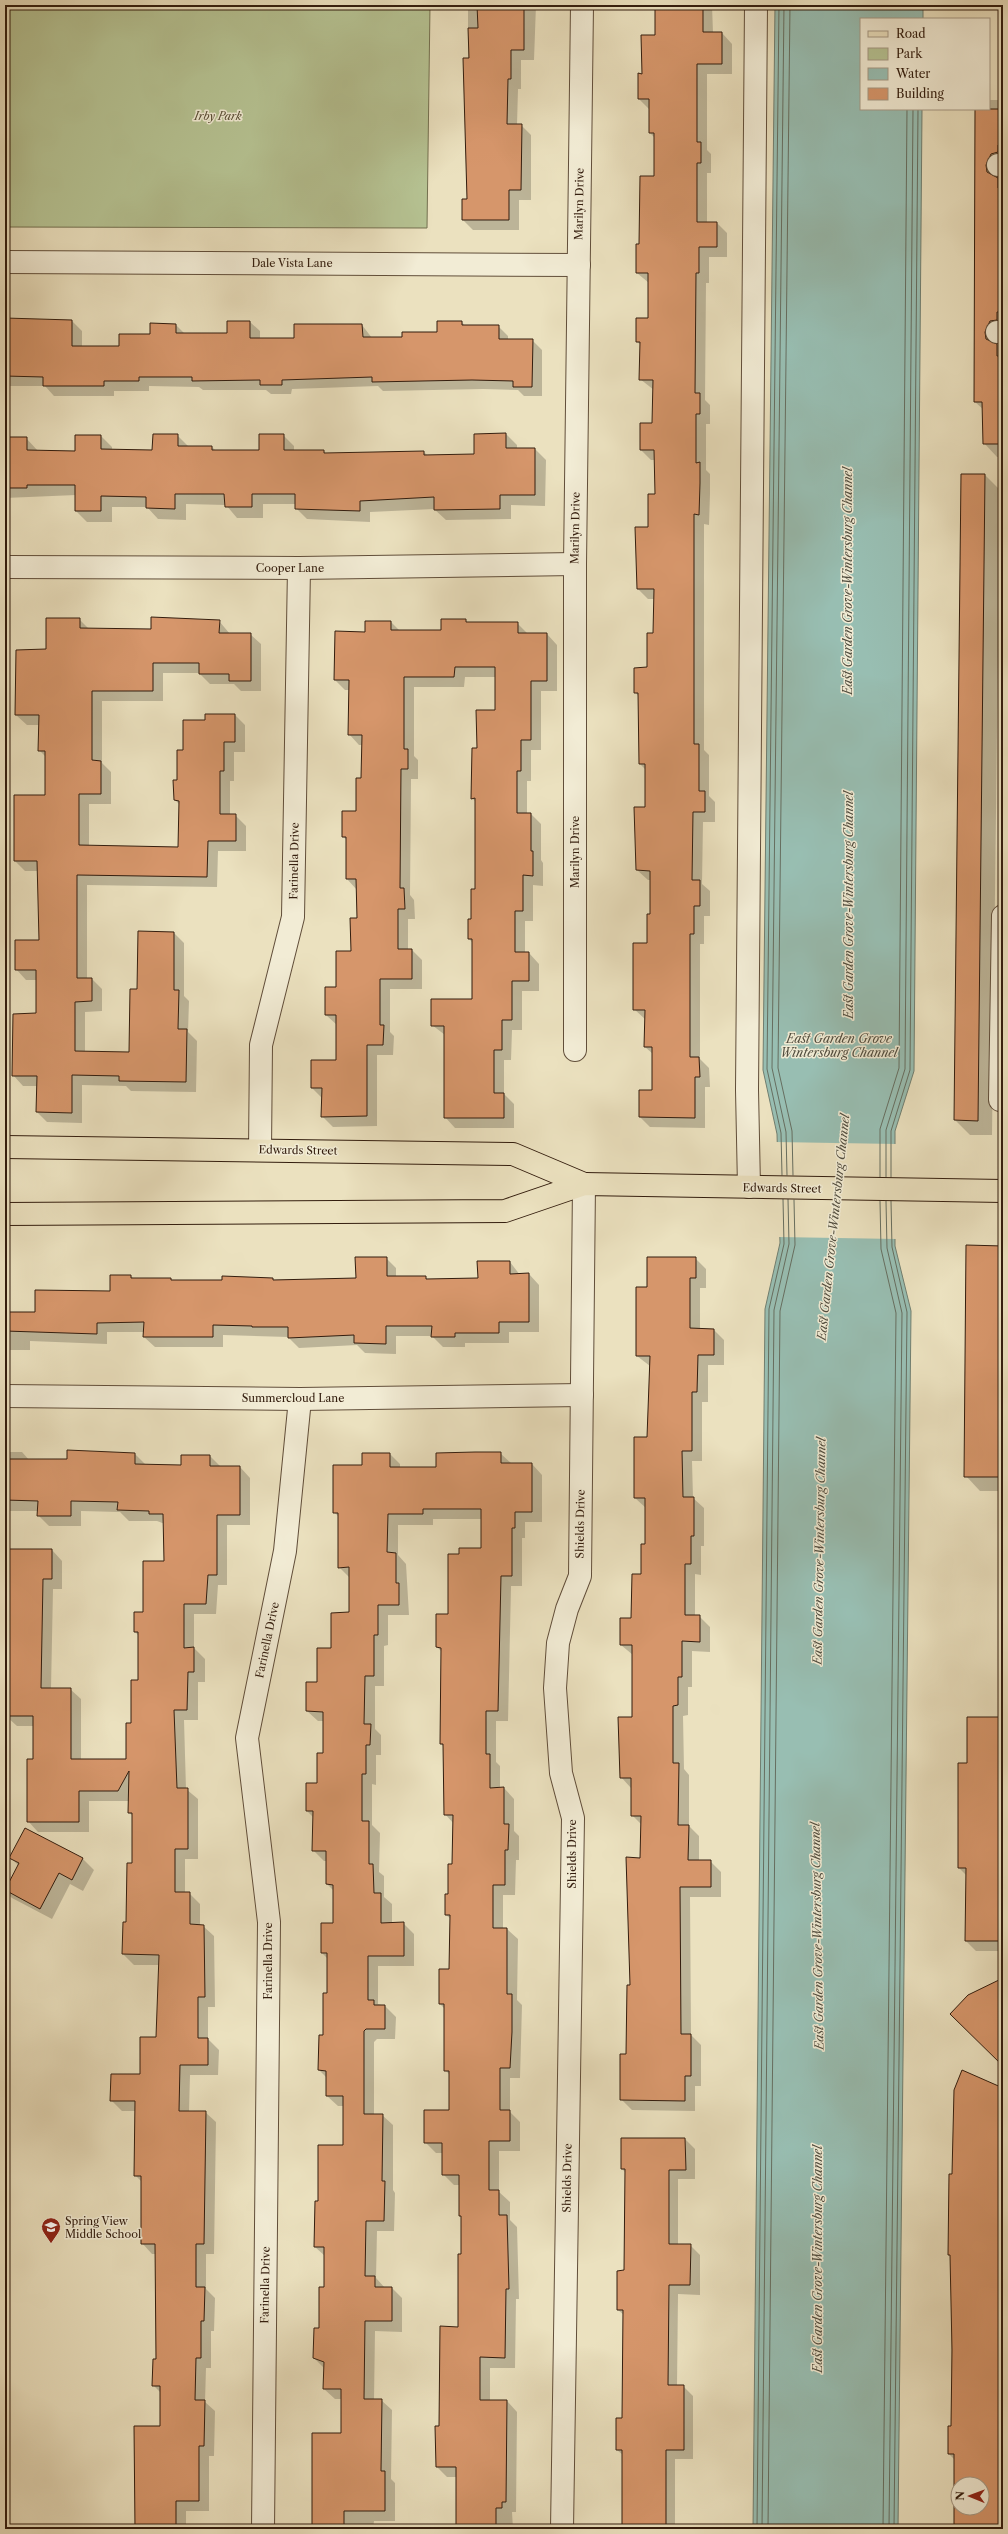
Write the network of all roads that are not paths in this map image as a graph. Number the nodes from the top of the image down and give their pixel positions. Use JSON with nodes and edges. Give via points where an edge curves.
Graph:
{"nodes":[{"id":1,"x":582,"y":5,"type":"edge"},
{"id":2,"x":756,"y":5,"type":"edge"},
{"id":3,"x":5,"y":262,"type":"edge"},
{"id":4,"x":578,"y":265,"type":"junction"},
{"id":5,"x":575,"y":564,"type":"junction"},
{"id":6,"x":5,"y":567,"type":"edge"},
{"id":7,"x":299,"y":568,"type":"junction"},
{"id":8,"x":1003,"y":916,"type":"edge"},
{"id":9,"x":576,"y":1050,"type":"dead end"},
{"id":10,"x":1003,"y":1100,"type":"edge"},
{"id":11,"x":5,"y":1147,"type":"edge"},
{"id":12,"x":260,"y":1150,"type":"junction"},
{"id":13,"x":584,"y":1184,"type":"junction"},
{"id":14,"x":755,"y":1187,"type":"junction"},
{"id":15,"x":1003,"y":1191,"type":"edge"},
{"id":16,"x":5,"y":1214,"type":"edge"},
{"id":17,"x":582,"y":1395,"type":"junction"},
{"id":18,"x":5,"y":1396,"type":"edge"},
{"id":19,"x":300,"y":1399,"type":"junction"},
{"id":20,"x":263,"y":2529,"type":"edge"},
{"id":21,"x":562,"y":2529,"type":"edge"}],
"edges":[{"from":1,"to":4,"type":"street","name":"Marilyn Drive"},
{"from":2,"to":14,"type":"street","via":[[747,1074]]},
{"from":3,"to":4,"type":"street","name":"Dale Vista Lane"},
{"from":4,"to":5,"type":"street","name":"Marilyn Drive"},
{"from":5,"to":7,"type":"street","name":"Cooper Lane"},
{"from":5,"to":9,"type":"street","name":"Marilyn Drive"},
{"from":6,"to":7,"type":"street","name":"Cooper Lane"},
{"from":7,"to":12,"type":"street","name":"Farinella Drive","via":[[294,917],[261,1045]]},
{"from":8,"to":10,"type":"street","via":[[1000,1100]]},
{"from":11,"to":12,"type":"main road","name":"Edwards Street"},
{"from":12,"to":13,"type":"main road","name":"Edwards Street","via":[[513,1154]]},
{"from":13,"to":14,"type":"main road","name":"Edwards Street"},
{"from":13,"to":16,"type":"main road","name":"Edwards Street","via":[[505,1211]]},
{"from":13,"to":17,"type":"street","name":"Shields Drive"},
{"from":14,"to":15,"type":"main road","name":"Edwards Street"},
{"from":17,"to":19,"type":"street","name":"Summercloud Lane"},
{"from":17,"to":21,"type":"street","name":"Shields Drive","via":[[580,1576],[567,1608],[558,1643],[555,1688],[561,1773],[573,1818]]},
{"from":18,"to":19,"type":"street","name":"Summercloud Lane"},
{"from":19,"to":20,"type":"street","name":"Farinella Drive","via":[[285,1551],[247,1738],[269,1922]]}]}
